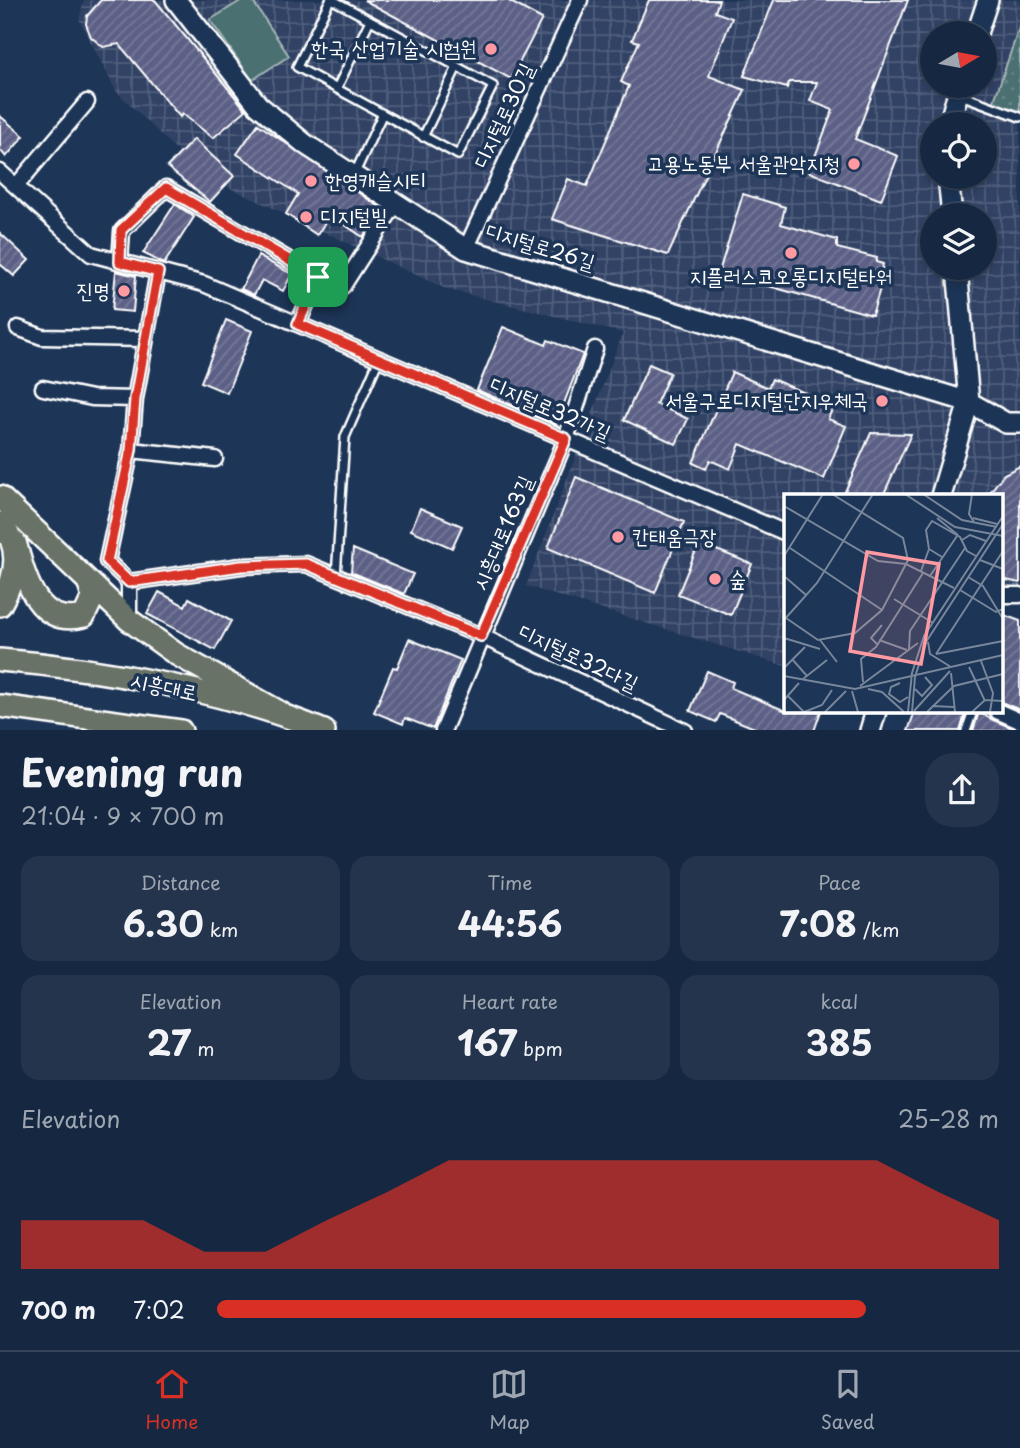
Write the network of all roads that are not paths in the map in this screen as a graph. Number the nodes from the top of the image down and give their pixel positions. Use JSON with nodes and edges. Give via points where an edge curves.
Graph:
{"nodes":[{"id":1,"x":176,"y":0,"type":"edge"},
{"id":2,"x":332,"y":0,"type":"edge"},
{"id":3,"x":579,"y":0,"type":"edge"},
{"id":4,"x":988,"y":0,"type":"edge"},
{"id":5,"x":370,"y":20,"type":"junction"},
{"id":6,"x":981,"y":21,"type":"edge"},
{"id":7,"x":457,"y":67,"type":"junction"},
{"id":8,"x":337,"y":88,"type":"junction"},
{"id":9,"x":977,"y":98,"type":"edge"},
{"id":10,"x":88,"y":102,"type":"dead end"},
{"id":11,"x":382,"y":115,"type":"junction"},
{"id":12,"x":1020,"y":117,"type":"edge"},
{"id":13,"x":423,"y":137,"type":"junction"},
{"id":14,"x":0,"y":172,"type":"edge"},
{"id":15,"x":354,"y":176,"type":"junction"},
{"id":16,"x":17,"y":185,"type":"junction"},
{"id":17,"x":396,"y":203,"type":"junction"},
{"id":18,"x":466,"y":249,"type":"junction"},
{"id":19,"x":120,"y":262,"type":"junction"},
{"id":20,"x":158,"y":272,"type":"junction"},
{"id":21,"x":318,"y":277,"type":"junction"},
{"id":22,"x":958,"y":280,"type":"edge"},
{"id":23,"x":298,"y":324,"type":"junction"},
{"id":24,"x":18,"y":328,"type":"dead end"},
{"id":25,"x":146,"y":339,"type":"junction"},
{"id":26,"x":595,"y":349,"type":"dead end"},
{"id":27,"x":379,"y":359,"type":"junction"},
{"id":28,"x":43,"y":388,"type":"dead end"},
{"id":29,"x":135,"y":399,"type":"junction"},
{"id":30,"x":969,"y":402,"type":"junction"},
{"id":31,"x":1020,"y":423,"type":"edge"},
{"id":32,"x":566,"y":439,"type":"junction"},
{"id":33,"x":131,"y":450,"type":"junction"},
{"id":34,"x":215,"y":460,"type":"dead end"},
{"id":35,"x":942,"y":494,"type":"edge"},
{"id":36,"x":0,"y":497,"type":"edge"},
{"id":37,"x":0,"y":523,"type":"edge"},
{"id":38,"x":784,"y":532,"type":"edge"},
{"id":39,"x":15,"y":542,"type":"junction"},
{"id":40,"x":336,"y":577,"type":"junction"},
{"id":41,"x":88,"y":581,"type":"junction"},
{"id":42,"x":129,"y":582,"type":"junction"},
{"id":43,"x":1020,"y":595,"type":"edge"},
{"id":44,"x":1002,"y":596,"type":"edge"},
{"id":45,"x":0,"y":605,"type":"edge"},
{"id":46,"x":128,"y":620,"type":"junction"},
{"id":47,"x":481,"y":636,"type":"junction"},
{"id":48,"x":0,"y":660,"type":"edge"},
{"id":49,"x":0,"y":706,"type":"edge"},
{"id":50,"x":1002,"y":711,"type":"edge"},
{"id":51,"x":281,"y":712,"type":"junction"},
{"id":52,"x":875,"y":713,"type":"edge"},
{"id":53,"x":972,"y":713,"type":"edge"},
{"id":54,"x":1020,"y":719,"type":"edge"},
{"id":55,"x":73,"y":722,"type":"edge"},
{"id":56,"x":181,"y":730,"type":"edge"},
{"id":57,"x":324,"y":730,"type":"edge"},
{"id":58,"x":443,"y":730,"type":"edge"},
{"id":59,"x":685,"y":730,"type":"edge"},
{"id":60,"x":870,"y":730,"type":"edge"},
{"id":61,"x":966,"y":730,"type":"edge"}],
"edges":[{"from":1,"to":15,"type":"street","name":"디지털로26길","via":[[258,105]]},
{"from":2,"to":5,"type":"lane"},
{"from":2,"to":8,"type":"lane","via":[[297,67]]},
{"from":3,"to":18,"type":"street","name":"디지털로30길"},
{"from":4,"to":6,"type":"street"},
{"from":5,"to":7,"type":"lane"},
{"from":5,"to":8,"type":"lane"},
{"from":7,"to":13,"type":"lane"},
{"from":7,"to":13,"type":"lane","via":[[493,86],[458,155]]},
{"from":8,"to":11,"type":"lane"},
{"from":9,"to":12,"type":"lane"},
{"from":10,"to":16,"type":"street"},
{"from":11,"to":13,"type":"lane"},
{"from":11,"to":15,"type":"lane"},
{"from":14,"to":16,"type":"street","name":"디지털로32가길"},
{"from":15,"to":17,"type":"street","name":"디지털로26길"},
{"from":16,"to":19,"type":"street","name":"디지털로32가길","via":[[91,254]]},
{"from":17,"to":18,"type":"street","name":"디지털로26길"},
{"from":17,"to":21,"type":"street","via":[[343,286]]},
{"from":18,"to":30,"type":"street","name":"디지털로26길"},
{"from":19,"to":20,"type":"street","name":"디지털로32가길"},
{"from":19,"to":21,"type":"street","via":[[121,230],[166,188]]},
{"from":20,"to":23,"type":"street","name":"디지털로32가길","via":[[204,284]]},
{"from":20,"to":25,"type":"street"},
{"from":21,"to":23,"type":"street"},
{"from":22,"to":30,"type":"street"},
{"from":23,"to":27,"type":"street","name":"디지털로32가길"},
{"from":24,"to":25,"type":"street","via":[[42,337]]},
{"from":25,"to":29,"type":"street"},
{"from":26,"to":32,"type":"street","name":"시흥대로163길"},
{"from":27,"to":32,"type":"street","name":"디지털로32가길"},
{"from":27,"to":40,"type":"lane","via":[[345,437]]},
{"from":28,"to":29,"type":"street","via":[[92,398]]},
{"from":29,"to":33,"type":"street"},
{"from":30,"to":31,"type":"street","name":"디지털로26길","via":[[1006,423]]},
{"from":30,"to":35,"type":"street"},
{"from":32,"to":38,"type":"street","name":"디지털로32가길"},
{"from":32,"to":47,"type":"street","name":"시흥대로163길"},
{"from":33,"to":34,"type":"street"},
{"from":33,"to":42,"type":"street","via":[[107,561]]},
{"from":36,"to":41,"type":"main road"},
{"from":37,"to":39,"type":"main road"},
{"from":39,"to":41,"type":"main road","via":[[26,583],[37,601],[54,614],[70,620],[84,616],[93,597]]},
{"from":39,"to":45,"type":"main road","via":[[15,567]]},
{"from":40,"to":42,"type":"street","name":"디지털로32다길","via":[[306,564],[241,566]]},
{"from":40,"to":47,"type":"street","name":"디지털로32다길"},
{"from":41,"to":46,"type":"main road"},
{"from":42,"to":46,"type":"street"},
{"from":43,"to":44,"type":"street"},
{"from":46,"to":51,"type":"main road","via":[[176,654]]},
{"from":47,"to":58,"type":"street","name":"시흥대로163길"},
{"from":47,"to":59,"type":"street","name":"디지털로32다길"},
{"from":48,"to":51,"type":"main road","name":"시흥대로","via":[[146,682]]},
{"from":49,"to":55,"type":"main road","name":"시흥대로"},
{"from":50,"to":54,"type":"street"},
{"from":51,"to":57,"type":"main road","name":"시흥대로"},
{"from":52,"to":60,"type":"street"},
{"from":53,"to":61,"type":"lane"},
{"from":55,"to":56,"type":"main road","name":"시흥대로"}]}
